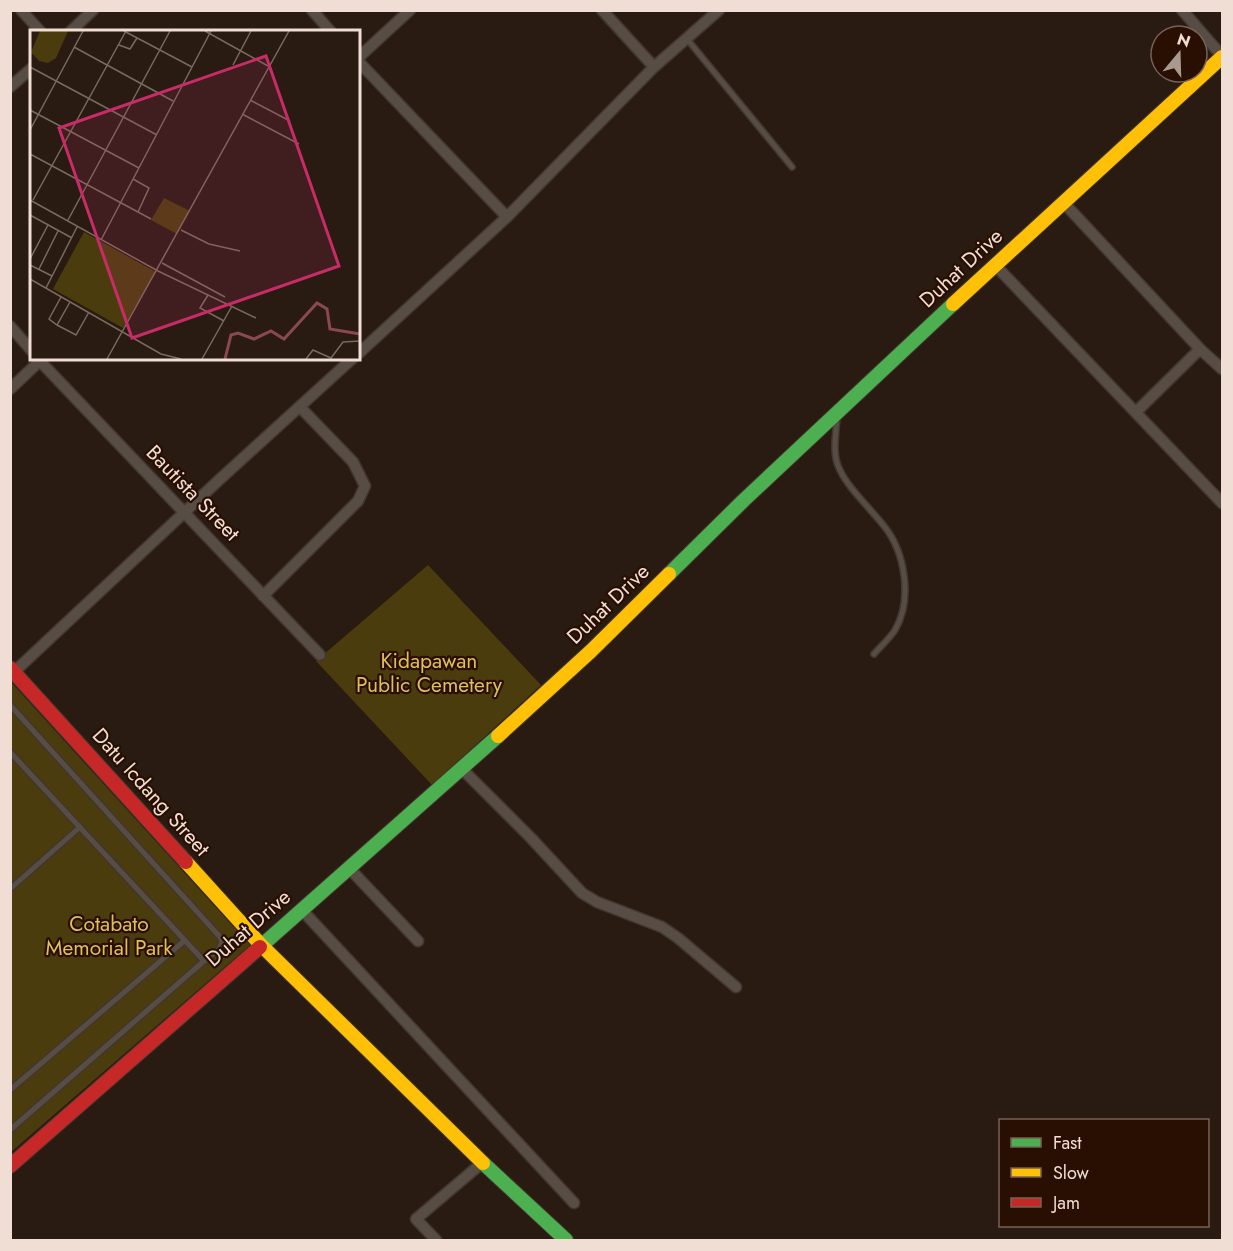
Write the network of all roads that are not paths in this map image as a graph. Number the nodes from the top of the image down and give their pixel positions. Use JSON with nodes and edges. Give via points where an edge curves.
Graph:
{"nodes":[{"id":1,"x":21,"y":10,"type":"edge"},
{"id":2,"x":93,"y":10,"type":"edge"},
{"id":3,"x":312,"y":10,"type":"edge"},
{"id":4,"x":410,"y":10,"type":"edge"},
{"id":5,"x":602,"y":10,"type":"edge"},
{"id":6,"x":719,"y":10,"type":"edge"},
{"id":7,"x":1182,"y":10,"type":"edge"},
{"id":8,"x":39,"y":30,"type":"edge"},
{"id":9,"x":72,"y":30,"type":"edge"},
{"id":10,"x":330,"y":30,"type":"edge"},
{"id":11,"x":687,"y":39,"type":"junction"},
{"id":12,"x":1222,"y":57,"type":"edge"},
{"id":13,"x":360,"y":58,"type":"edge"},
{"id":14,"x":360,"y":62,"type":"edge"},
{"id":15,"x":654,"y":68,"type":"junction"},
{"id":16,"x":30,"y":70,"type":"edge"},
{"id":17,"x":10,"y":87,"type":"edge"},
{"id":18,"x":792,"y":167,"type":"dead end"},
{"id":19,"x":1063,"y":202,"type":"junction"},
{"id":20,"x":507,"y":217,"type":"junction"},
{"id":21,"x":995,"y":265,"type":"junction"},
{"id":22,"x":10,"y":326,"type":"edge"},
{"id":23,"x":30,"y":349,"type":"edge"},
{"id":24,"x":1200,"y":349,"type":"junction"},
{"id":25,"x":360,"y":352,"type":"edge"},
{"id":26,"x":40,"y":360,"type":"edge"},
{"id":27,"x":350,"y":360,"type":"edge"},
{"id":28,"x":1222,"y":369,"type":"edge"},
{"id":29,"x":10,"y":389,"type":"edge"},
{"id":30,"x":300,"y":407,"type":"junction"},
{"id":31,"x":1136,"y":412,"type":"junction"},
{"id":32,"x":837,"y":413,"type":"junction"},
{"id":33,"x":1222,"y":503,"type":"edge"},
{"id":34,"x":185,"y":513,"type":"junction"},
{"id":35,"x":263,"y":596,"type":"junction"},
{"id":36,"x":874,"y":654,"type":"dead end"},
{"id":37,"x":320,"y":655,"type":"dead end"},
{"id":38,"x":12,"y":672,"type":"edge"},
{"id":39,"x":10,"y":705,"type":"edge"},
{"id":40,"x":10,"y":753,"type":"edge"},
{"id":41,"x":462,"y":769,"type":"junction"},
{"id":42,"x":80,"y":827,"type":"junction"},
{"id":43,"x":349,"y":868,"type":"junction"},
{"id":44,"x":10,"y":889,"type":"edge"},
{"id":45,"x":301,"y":909,"type":"junction"},
{"id":46,"x":184,"y":941,"type":"junction"},
{"id":47,"x":418,"y":941,"type":"dead end"},
{"id":48,"x":261,"y":945,"type":"junction"},
{"id":49,"x":204,"y":961,"type":"junction"},
{"id":50,"x":736,"y":987,"type":"dead end"},
{"id":51,"x":10,"y":1090,"type":"edge"},
{"id":52,"x":10,"y":1130,"type":"edge"},
{"id":53,"x":482,"y":1163,"type":"junction"},
{"id":54,"x":10,"y":1166,"type":"edge"},
{"id":55,"x":574,"y":1203,"type":"dead end"},
{"id":56,"x":436,"y":1240,"type":"edge"},
{"id":57,"x":566,"y":1240,"type":"edge"}],
"edges":[{"from":1,"to":8,"type":"street"},
{"from":2,"to":9,"type":"street"},
{"from":3,"to":10,"type":"street"},
{"from":4,"to":13,"type":"street"},
{"from":5,"to":15,"type":"street"},
{"from":6,"to":11,"type":"street"},
{"from":7,"to":12,"type":"street"},
{"from":11,"to":15,"type":"street"},
{"from":11,"to":18,"type":"lane"},
{"from":12,"to":19,"type":"street","name":"Duhat Drive"},
{"from":14,"to":20,"type":"street"},
{"from":15,"to":20,"type":"street"},
{"from":16,"to":17,"type":"street"},
{"from":19,"to":21,"type":"street","name":"Duhat Drive"},
{"from":19,"to":24,"type":"street"},
{"from":20,"to":25,"type":"street"},
{"from":21,"to":31,"type":"street"},
{"from":21,"to":32,"type":"street","name":"Duhat Drive"},
{"from":22,"to":23,"type":"street"},
{"from":24,"to":28,"type":"street"},
{"from":24,"to":31,"type":"street"},
{"from":26,"to":29,"type":"street"},
{"from":26,"to":34,"type":"street","name":"Bautista Street"},
{"from":27,"to":30,"type":"street"},
{"from":30,"to":34,"type":"street"},
{"from":30,"to":35,"type":"street","via":[[353,462],[363,481],[363,492]]},
{"from":31,"to":33,"type":"street"},
{"from":32,"to":36,"type":"lane","via":[[838,467],[886,528],[898,552],[904,581],[901,616],[895,630]]},
{"from":32,"to":41,"type":"street","name":"Duhat Drive","via":[[591,651]]},
{"from":34,"to":35,"type":"street","name":"Bautista Street"},
{"from":34,"to":38,"type":"street"},
{"from":35,"to":37,"type":"street","name":"Bautista Street"},
{"from":38,"to":48,"type":"street","name":"Datu Icdang Street"},
{"from":39,"to":49,"type":"lane","via":[[220,937],[219,949]]},
{"from":40,"to":42,"type":"lane"},
{"from":41,"to":43,"type":"street","name":"Duhat Drive"},
{"from":41,"to":50,"type":"street","via":[[582,893],[662,927]]},
{"from":42,"to":44,"type":"lane"},
{"from":42,"to":46,"type":"lane"},
{"from":43,"to":45,"type":"street","name":"Duhat Drive"},
{"from":43,"to":47,"type":"street"},
{"from":45,"to":48,"type":"street","name":"Duhat Drive"},
{"from":45,"to":55,"type":"street"},
{"from":46,"to":49,"type":"lane"},
{"from":46,"to":51,"type":"lane"},
{"from":48,"to":53,"type":"street","name":"Datu Icdang Street"},
{"from":48,"to":54,"type":"street","name":"Duhat Drive"},
{"from":49,"to":52,"type":"lane"},
{"from":53,"to":56,"type":"street","via":[[416,1219]]},
{"from":53,"to":57,"type":"street","name":"Datu Icdang Street"}]}
